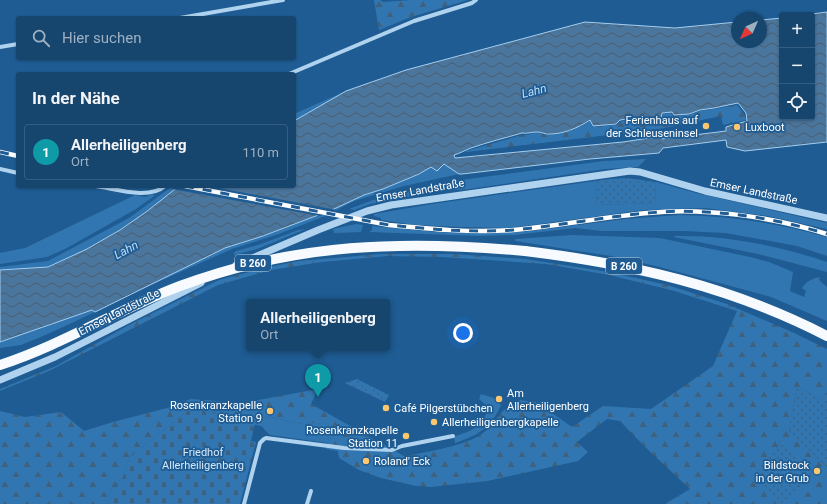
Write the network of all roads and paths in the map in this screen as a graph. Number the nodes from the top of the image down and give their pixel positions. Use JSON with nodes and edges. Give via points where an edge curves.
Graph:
{"nodes":[{"id":1,"x":282,"y":0,"type":"edge"},
{"id":2,"x":476,"y":0,"type":"edge"},
{"id":3,"x":191,"y":16,"type":"edge"},
{"id":4,"x":16,"y":44,"type":"edge"},
{"id":5,"x":0,"y":47,"type":"edge"},
{"id":6,"x":294,"y":72,"type":"edge"},
{"id":7,"x":0,"y":169,"type":"edge"},
{"id":8,"x":16,"y":173,"type":"edge"},
{"id":9,"x":108,"y":188,"type":"edge"},
{"id":10,"x":162,"y":188,"type":"edge"},
{"id":11,"x":827,"y":218,"type":"edge"},
{"id":12,"x":827,"y":336,"type":"edge"},
{"id":13,"x":0,"y":365,"type":"edge"},
{"id":14,"x":0,"y":380,"type":"edge"},
{"id":15,"x":453,"y":436,"type":"dead end"},
{"id":16,"x":311,"y":491,"type":"dead end"},
{"id":17,"x":244,"y":504,"type":"edge"},
{"id":18,"x":307,"y":504,"type":"edge"}],
"edges":[{"from":1,"to":3,"type":"street"},
{"from":2,"to":6,"type":"street","via":[[414,21]]},
{"from":4,"to":5,"type":"street"},
{"from":7,"to":8,"type":"street"},
{"from":9,"to":10,"type":"street","via":[[146,194]]},
{"from":11,"to":14,"type":"street","name":"Emser Landstraße","via":[[705,191],[630,171],[391,205],[367,211],[244,261],[55,357]]},
{"from":12,"to":13,"type":"main road","number":"B 260","bridge":true,"via":[[770,309],[721,291],[624,266],[575,257],[451,245],[363,246],[256,262],[204,278],[178,287],[31,354]]},
{"from":15,"to":17,"type":"street","via":[[392,450],[344,448],[266,438],[260,443]]},
{"from":16,"to":18,"type":"street"}]}
